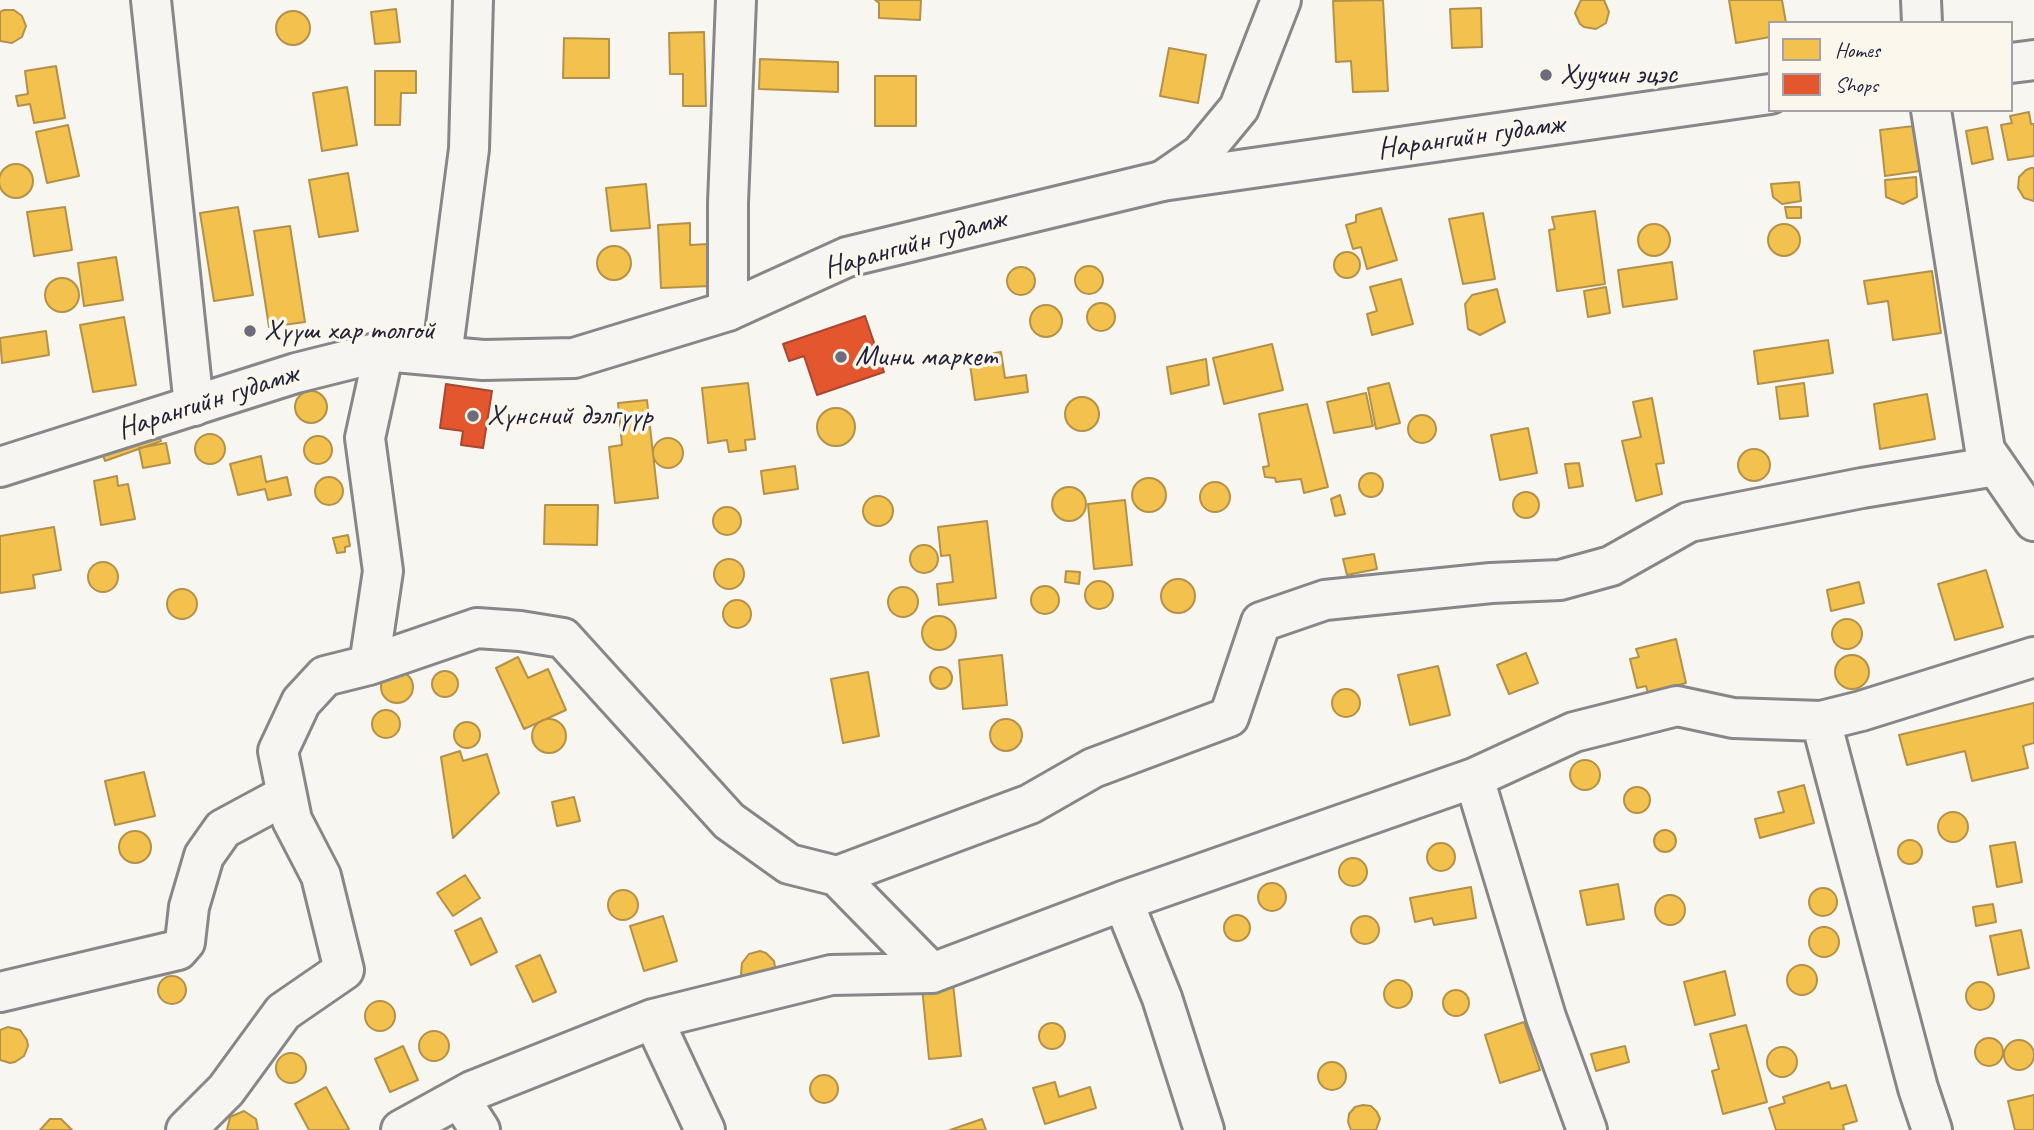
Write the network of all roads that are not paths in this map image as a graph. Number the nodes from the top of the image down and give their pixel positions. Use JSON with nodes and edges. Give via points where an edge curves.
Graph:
{"nodes":[{"id":1,"x":151,"y":0,"type":"edge"},
{"id":2,"x":473,"y":0,"type":"edge"},
{"id":3,"x":736,"y":0,"type":"edge"},
{"id":4,"x":1281,"y":0,"type":"edge"},
{"id":5,"x":1921,"y":0,"type":"edge"},
{"id":6,"x":1922,"y":21,"type":"edge"},
{"id":7,"x":2034,"y":60,"type":"edge"},
{"id":8,"x":2013,"y":63,"type":"edge"},
{"id":9,"x":1768,"y":94,"type":"edge"},
{"id":10,"x":1931,"y":112,"type":"edge"},
{"id":11,"x":1162,"y":181,"type":"junction"},
{"id":12,"x":728,"y":311,"type":"junction"},
{"id":13,"x":384,"y":351,"type":"junction"},
{"id":14,"x":442,"y":356,"type":"junction"},
{"id":15,"x":194,"y":406,"type":"junction"},
{"id":16,"x":0,"y":467,"type":"edge"},
{"id":17,"x":2012,"y":474,"type":"edge"},
{"id":18,"x":2034,"y":521,"type":"edge"},
{"id":19,"x":2034,"y":657,"type":"edge"},
{"id":20,"x":369,"y":665,"type":"junction"},
{"id":21,"x":1821,"y":721,"type":"junction"},
{"id":22,"x":1474,"y":778,"type":"junction"},
{"id":23,"x":286,"y":795,"type":"junction"},
{"id":24,"x":837,"y":876,"type":"junction"},
{"id":25,"x":1123,"y":901,"type":"junction"},
{"id":26,"x":932,"y":973,"type":"junction"},
{"id":27,"x":0,"y":992,"type":"edge"},
{"id":28,"x":653,"y":1019,"type":"junction"},
{"id":29,"x":460,"y":1099,"type":"junction"},
{"id":30,"x":186,"y":1130,"type":"edge"},
{"id":31,"x":401,"y":1130,"type":"edge"},
{"id":32,"x":480,"y":1130,"type":"edge"},
{"id":33,"x":705,"y":1130,"type":"edge"},
{"id":34,"x":1204,"y":1130,"type":"edge"},
{"id":35,"x":1587,"y":1130,"type":"edge"},
{"id":36,"x":1931,"y":1130,"type":"edge"}],
"edges":[{"from":1,"to":15,"type":"street"},
{"from":2,"to":14,"type":"street","via":[[469,149]]},
{"from":3,"to":12,"type":"street"},
{"from":4,"to":11,"type":"street","via":[[1239,108],[1201,154]]},
{"from":5,"to":6,"type":"street"},
{"from":7,"to":8,"type":"street"},
{"from":9,"to":11,"type":"street","name":"Нарангийн гудамж"},
{"from":10,"to":17,"type":"street","via":[[1984,450]]},
{"from":11,"to":12,"type":"street","name":"Нарангийн гудамж","via":[[847,257]]},
{"from":12,"to":14,"type":"street","name":"Нарангийн гудамж","via":[[574,358]]},
{"from":13,"to":14,"type":"street","name":"Нарангийн гудамж"},
{"from":13,"to":15,"type":"street","name":"Нарангийн гудамж"},
{"from":13,"to":20,"type":"street","via":[[366,438],[383,571]]},
{"from":15,"to":16,"type":"street","name":"Нарангийн гудамж"},
{"from":17,"to":18,"type":"street"},
{"from":17,"to":24,"type":"street","via":[[1862,488],[1689,522],[1611,566],[1560,580],[1325,600],[1261,622],[1229,717],[1093,768],[1030,804]]},
{"from":19,"to":21,"type":"street"},
{"from":20,"to":23,"type":"street","via":[[325,676],[302,702],[278,751]]},
{"from":20,"to":24,"type":"street","via":[[477,628],[563,638],[729,821],[789,864]]},
{"from":21,"to":22,"type":"street","via":[[1733,718],[1677,706],[1574,732]]},
{"from":21,"to":36,"type":"street"},
{"from":22,"to":25,"type":"street"},
{"from":22,"to":35,"type":"street","via":[[1546,1017]]},
{"from":23,"to":27,"type":"street","via":[[223,829],[204,856],[189,906],[185,942],[178,950]]},
{"from":23,"to":30,"type":"street","via":[[292,820],[321,876],[344,970],[284,1012],[226,1090]]},
{"from":24,"to":26,"type":"street"},
{"from":25,"to":26,"type":"street"},
{"from":25,"to":34,"type":"street","via":[[1162,998]]},
{"from":26,"to":28,"type":"street","via":[[831,975]]},
{"from":28,"to":29,"type":"street"},
{"from":28,"to":33,"type":"street"},
{"from":29,"to":31,"type":"street"},
{"from":29,"to":32,"type":"street"}]}
